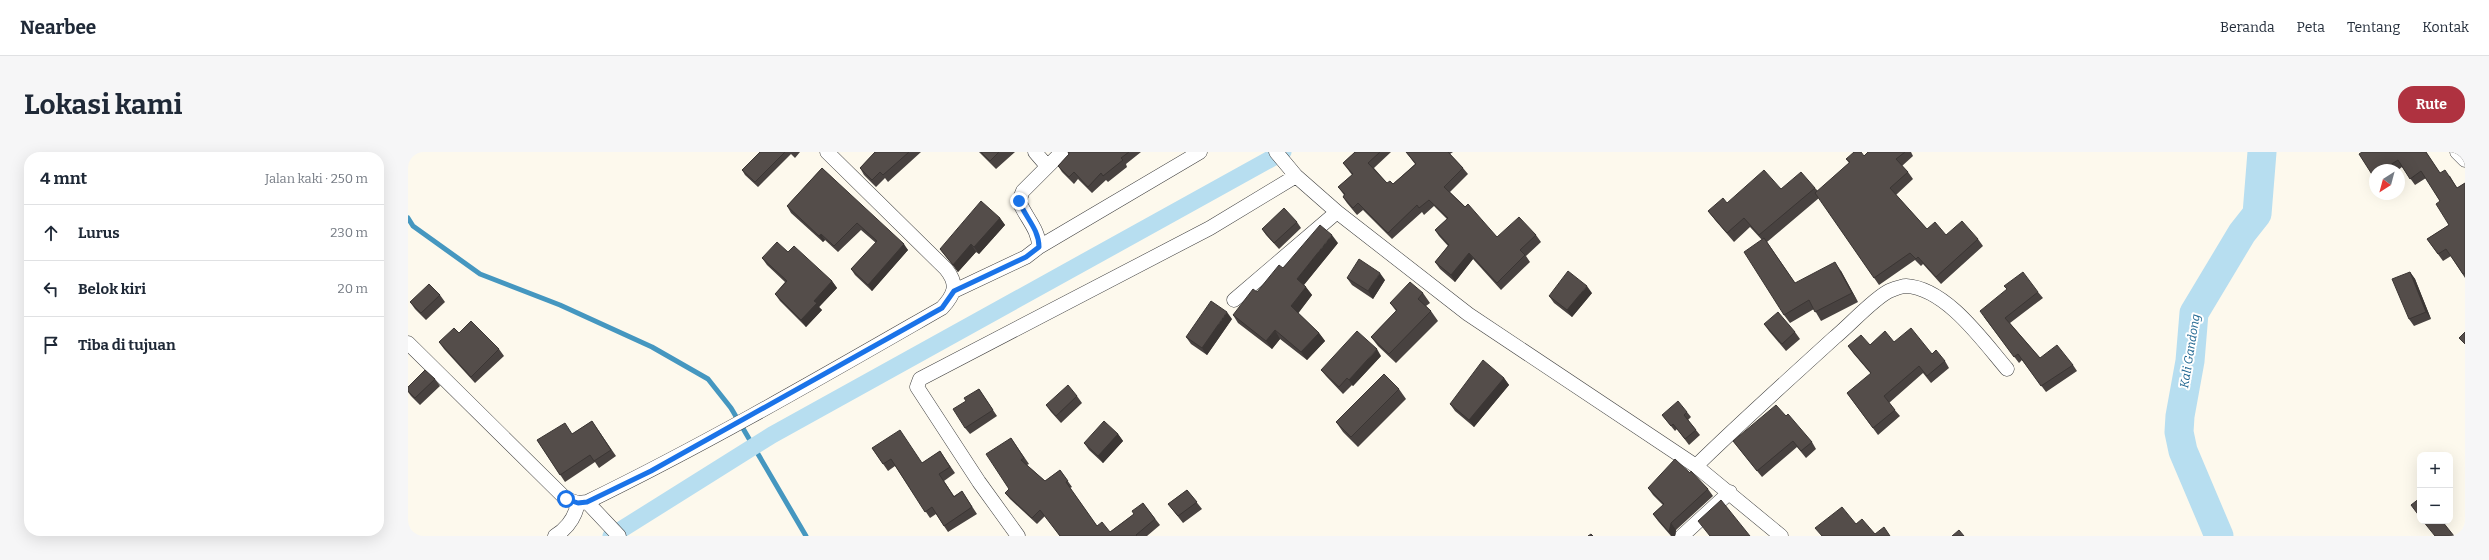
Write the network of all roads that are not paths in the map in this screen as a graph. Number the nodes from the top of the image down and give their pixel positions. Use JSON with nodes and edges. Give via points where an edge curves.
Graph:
{"nodes":[{"id":1,"x":827,"y":152,"type":"edge"},
{"id":2,"x":1035,"y":152,"type":"edge"},
{"id":3,"x":1062,"y":152,"type":"edge"},
{"id":4,"x":1200,"y":152,"type":"edge"},
{"id":5,"x":1276,"y":152,"type":"edge"},
{"id":6,"x":2457,"y":152,"type":"edge"},
{"id":7,"x":2465,"y":160,"type":"edge"},
{"id":8,"x":1047,"y":166,"type":"junction"},
{"id":9,"x":1296,"y":176,"type":"junction"},
{"id":10,"x":1336,"y":212,"type":"junction"},
{"id":11,"x":1039,"y":247,"type":"junction"},
{"id":12,"x":954,"y":291,"type":"junction"},
{"id":13,"x":1234,"y":300,"type":"dead end"},
{"id":14,"x":408,"y":343,"type":"edge"},
{"id":15,"x":2007,"y":369,"type":"dead end"},
{"id":16,"x":1696,"y":466,"type":"junction"},
{"id":17,"x":1730,"y":492,"type":"junction"},
{"id":18,"x":582,"y":503,"type":"junction"},
{"id":19,"x":555,"y":536,"type":"edge"},
{"id":20,"x":619,"y":536,"type":"edge"},
{"id":21,"x":1018,"y":536,"type":"edge"},
{"id":22,"x":1682,"y":536,"type":"edge"},
{"id":23,"x":1781,"y":536,"type":"edge"}],
"edges":[{"from":1,"to":12,"type":"street","via":[[946,269],[953,278]]},
{"from":2,"to":8,"type":"street"},
{"from":3,"to":8,"type":"street"},
{"from":4,"to":11,"type":"street"},
{"from":5,"to":9,"type":"street"},
{"from":6,"to":7,"type":"street"},
{"from":8,"to":11,"type":"street","via":[[1023,191],[1019,201],[1022,211],[1039,236]]},
{"from":9,"to":10,"type":"street"},
{"from":9,"to":21,"type":"street","via":[[1197,235],[920,379],[917,387]]},
{"from":10,"to":13,"type":"street"},
{"from":10,"to":16,"type":"street","via":[[1468,314]]},
{"from":11,"to":12,"type":"street","via":[[1026,257]]},
{"from":12,"to":18,"type":"street","via":[[942,308],[651,471]]},
{"from":14,"to":18,"type":"street","via":[[566,499]]},
{"from":15,"to":16,"type":"street","via":[[1959,314],[1935,296],[1919,288],[1905,286],[1888,291]]},
{"from":16,"to":17,"type":"street"},
{"from":17,"to":22,"type":"street"},
{"from":17,"to":23,"type":"street"},
{"from":18,"to":19,"type":"street","via":[[575,516]]},
{"from":18,"to":20,"type":"street"}]}
